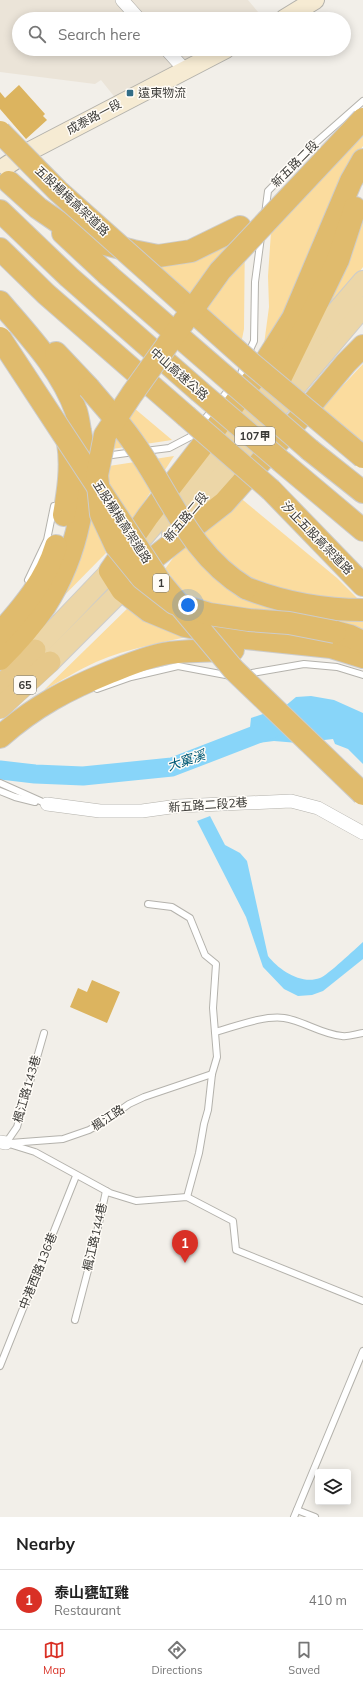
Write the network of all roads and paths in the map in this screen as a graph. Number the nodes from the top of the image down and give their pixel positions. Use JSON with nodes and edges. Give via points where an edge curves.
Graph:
{"nodes":[{"id":1,"x":122,"y":0,"type":"edge"},
{"id":2,"x":315,"y":0,"type":"edge"},
{"id":3,"x":133,"y":12,"type":"edge"},
{"id":4,"x":295,"y":12,"type":"edge"},
{"id":5,"x":172,"y":56,"type":"edge"},
{"id":6,"x":212,"y":56,"type":"edge"},
{"id":7,"x":185,"y":70,"type":"junction"},
{"id":8,"x":363,"y":101,"type":"edge"},
{"id":9,"x":363,"y":108,"type":"edge"},
{"id":10,"x":363,"y":119,"type":"edge"},
{"id":11,"x":0,"y":125,"type":"edge"},
{"id":12,"x":0,"y":132,"type":"edge"},
{"id":13,"x":26,"y":153,"type":"junction"},
{"id":14,"x":363,"y":160,"type":"edge"},
{"id":15,"x":5,"y":174,"type":"edge"},
{"id":16,"x":363,"y":182,"type":"edge"},
{"id":17,"x":0,"y":211,"type":"edge"},
{"id":18,"x":0,"y":249,"type":"edge"},
{"id":19,"x":363,"y":281,"type":"edge"},
{"id":20,"x":0,"y":294,"type":"edge"},
{"id":21,"x":0,"y":302,"type":"edge"},
{"id":22,"x":0,"y":307,"type":"edge"},
{"id":23,"x":363,"y":307,"type":"edge"},
{"id":24,"x":363,"y":337,"type":"edge"},
{"id":25,"x":0,"y":338,"type":"edge"},
{"id":26,"x":363,"y":346,"type":"edge"},
{"id":27,"x":346,"y":363,"type":"junction"},
{"id":28,"x":282,"y":377,"type":"junction"},
{"id":29,"x":94,"y":457,"type":"dead end"},
{"id":30,"x":363,"y":457,"type":"edge"},
{"id":31,"x":66,"y":470,"type":"dead end"},
{"id":32,"x":62,"y":481,"type":"dead end"},
{"id":33,"x":271,"y":490,"type":"junction"},
{"id":34,"x":363,"y":492,"type":"edge"},
{"id":35,"x":56,"y":499,"type":"dead end"},
{"id":36,"x":363,"y":530,"type":"edge"},
{"id":37,"x":146,"y":564,"type":"junction"},
{"id":38,"x":363,"y":565,"type":"edge"},
{"id":39,"x":110,"y":571,"type":"junction"},
{"id":40,"x":363,"y":585,"type":"edge"},
{"id":41,"x":24,"y":587,"type":"dead end"},
{"id":42,"x":122,"y":590,"type":"junction"},
{"id":43,"x":363,"y":610,"type":"edge"},
{"id":44,"x":0,"y":633,"type":"edge"},
{"id":45,"x":363,"y":642,"type":"edge"},
{"id":46,"x":42,"y":656,"type":"junction"},
{"id":47,"x":363,"y":657,"type":"edge"},
{"id":48,"x":0,"y":659,"type":"edge"},
{"id":49,"x":363,"y":661,"type":"edge"},
{"id":50,"x":363,"y":675,"type":"edge"},
{"id":51,"x":0,"y":680,"type":"edge"},
{"id":52,"x":0,"y":687,"type":"edge"},
{"id":53,"x":87,"y":693,"type":"dead end"},
{"id":54,"x":0,"y":708,"type":"edge"},
{"id":55,"x":0,"y":720,"type":"edge"},
{"id":56,"x":0,"y":737,"type":"edge"},
{"id":57,"x":0,"y":783,"type":"edge"},
{"id":58,"x":0,"y":791,"type":"edge"},
{"id":59,"x":363,"y":794,"type":"edge"},
{"id":60,"x":47,"y":804,"type":"junction"},
{"id":61,"x":363,"y":833,"type":"edge"},
{"id":62,"x":148,"y":904,"type":"dead end"},
{"id":63,"x":215,"y":1032,"type":"junction"},
{"id":64,"x":363,"y":1033,"type":"edge"},
{"id":65,"x":44,"y":1034,"type":"dead end"},
{"id":66,"x":212,"y":1074,"type":"junction"},
{"id":67,"x":3,"y":1142,"type":"edge"},
{"id":68,"x":76,"y":1176,"type":"junction"},
{"id":69,"x":106,"y":1191,"type":"junction"},
{"id":70,"x":187,"y":1197,"type":"junction"},
{"id":71,"x":363,"y":1300,"type":"edge"},
{"id":72,"x":75,"y":1320,"type":"dead end"},
{"id":73,"x":363,"y":1351,"type":"edge"},
{"id":74,"x":0,"y":1366,"type":"edge"},
{"id":75,"x":297,"y":1510,"type":"junction"},
{"id":76,"x":294,"y":1517,"type":"edge"},
{"id":77,"x":314,"y":1517,"type":"edge"}],
"edges":[{"from":1,"to":3,"type":"street"},
{"from":2,"to":4,"type":"main road"},
{"from":5,"to":7,"type":"street"},
{"from":6,"to":7,"type":"main road","name":"成泰路一段"},
{"from":7,"to":13,"type":"main road","name":"成泰路一段"},
{"from":8,"to":29,"type":"lane","name":"新五路二段","via":[[313,145],[268,191],[255,282],[254,341],[240,376],[190,437],[169,448]]},
{"from":9,"to":15,"type":"highway","via":[[331,134],[286,183],[240,227],[190,251],[158,256],[101,243],[73,232],[38,208]]},
{"from":10,"to":45,"type":"highway","bridge":true,"via":[[220,271],[105,435],[97,475],[101,514],[116,546],[142,578],[174,603],[209,614],[289,623],[335,632]]},
{"from":11,"to":13,"type":"street"},
{"from":12,"to":30,"type":"highway","name":"五股楊梅高架道路","bridge":true,"via":[[58,191],[253,365]]},
{"from":13,"to":15,"type":"main road","name":"成泰路一段"},
{"from":14,"to":39,"type":"highway","via":[[351,181],[294,318],[259,372],[148,516]]},
{"from":15,"to":34,"type":"highway","bridge":true,"via":[[108,275],[310,450]]},
{"from":16,"to":28,"type":"highway","via":[[338,260]]},
{"from":17,"to":36,"type":"highway","name":"中山高速公路","bridge":true,"via":[[69,278]]},
{"from":18,"to":33,"type":"highway","bridge":true,"via":[[46,294]]},
{"from":19,"to":28,"type":"main road","name":"新五路二段","number":"107甲"},
{"from":20,"to":43,"type":"highway","bridge":true,"via":[[89,388],[134,443],[201,550],[230,578],[246,588],[289,602],[313,607]]},
{"from":21,"to":48,"type":"highway","via":[[41,350],[62,380],[76,411],[84,449],[84,482],[79,520],[68,561],[45,606],[19,640]]},
{"from":22,"to":44,"type":"highway","via":[[52,387],[64,418],[70,452],[68,492],[62,528],[53,555],[39,583]]},
{"from":23,"to":37,"type":"main road","name":"新五路二段","number":"107甲"},
{"from":24,"to":27,"type":"main road"},
{"from":25,"to":59,"type":"highway","name":"五股楊梅高架道路","number":"1","bridge":true,"via":[[161,583],[234,670]]},
{"from":26,"to":27,"type":"highway"},
{"from":27,"to":37,"type":"highway","via":[[224,503]]},
{"from":28,"to":39,"type":"main road","name":"新五路二段","number":"107甲","via":[[155,525]]},
{"from":31,"to":32,"type":"lane"},
{"from":33,"to":38,"type":"highway"},
{"from":33,"to":40,"type":"highway","name":"汐止五股高架道路"},
{"from":35,"to":41,"type":"lane","via":[[47,540]]},
{"from":37,"to":42,"type":"main road","name":"新五路二段","number":"107甲"},
{"from":39,"to":42,"type":"highway"},
{"from":39,"to":46,"type":"main road","name":"新五路二段","number":"107甲"},
{"from":42,"to":46,"type":"main road","name":"新五路二段","number":"107甲"},
{"from":42,"to":47,"type":"highway","via":[[149,611],[184,626],[246,638],[331,647]]},
{"from":46,"to":51,"type":"main road","name":"新五路二段","number":"107甲"},
{"from":46,"to":52,"type":"highway","number":"65"},
{"from":46,"to":54,"type":"highway","number":"65"},
{"from":46,"to":55,"type":"main road","name":"新五路二段","number":"107甲"},
{"from":49,"to":56,"type":"highway","via":[[277,648],[164,654],[137,660],[77,685],[19,720]]},
{"from":50,"to":53,"type":"lane","via":[[337,667],[304,664],[228,676],[178,666],[131,677]]},
{"from":57,"to":60,"type":"lane","name":"新五路二段2巷"},
{"from":58,"to":60,"type":"lane","name":"新五路二段2巷","via":[[15,798]]},
{"from":60,"to":61,"type":"street","name":"新五路二段2巷","via":[[100,811],[135,811],[178,806],[291,801],[318,808]]},
{"from":62,"to":63,"type":"lane","via":[[172,907],[190,918],[205,955],[216,964],[213,1008]]},
{"from":63,"to":64,"type":"lane","via":[[266,1018],[282,1018],[298,1021],[330,1034],[344,1036]]},
{"from":63,"to":66,"type":"lane","via":[[217,1057]]},
{"from":65,"to":67,"type":"lane","name":"楓江路143巷","via":[[17,1127]]},
{"from":66,"to":67,"type":"lane","name":"楓江路","via":[[144,1097],[89,1130],[63,1139]]},
{"from":66,"to":70,"type":"lane","via":[[208,1110]]},
{"from":67,"to":68,"type":"lane","name":"楓江路144巷","via":[[35,1152]]},
{"from":68,"to":69,"type":"lane","name":"楓江路144巷"},
{"from":68,"to":74,"type":"lane","name":"中港西路136巷"},
{"from":69,"to":70,"type":"lane","via":[[136,1201]]},
{"from":69,"to":72,"type":"lane","name":"楓江路144巷"},
{"from":70,"to":71,"type":"lane","via":[[233,1221],[236,1250]]},
{"from":73,"to":75,"type":"lane"},
{"from":75,"to":76,"type":"lane"},
{"from":75,"to":77,"type":"lane"}]}
